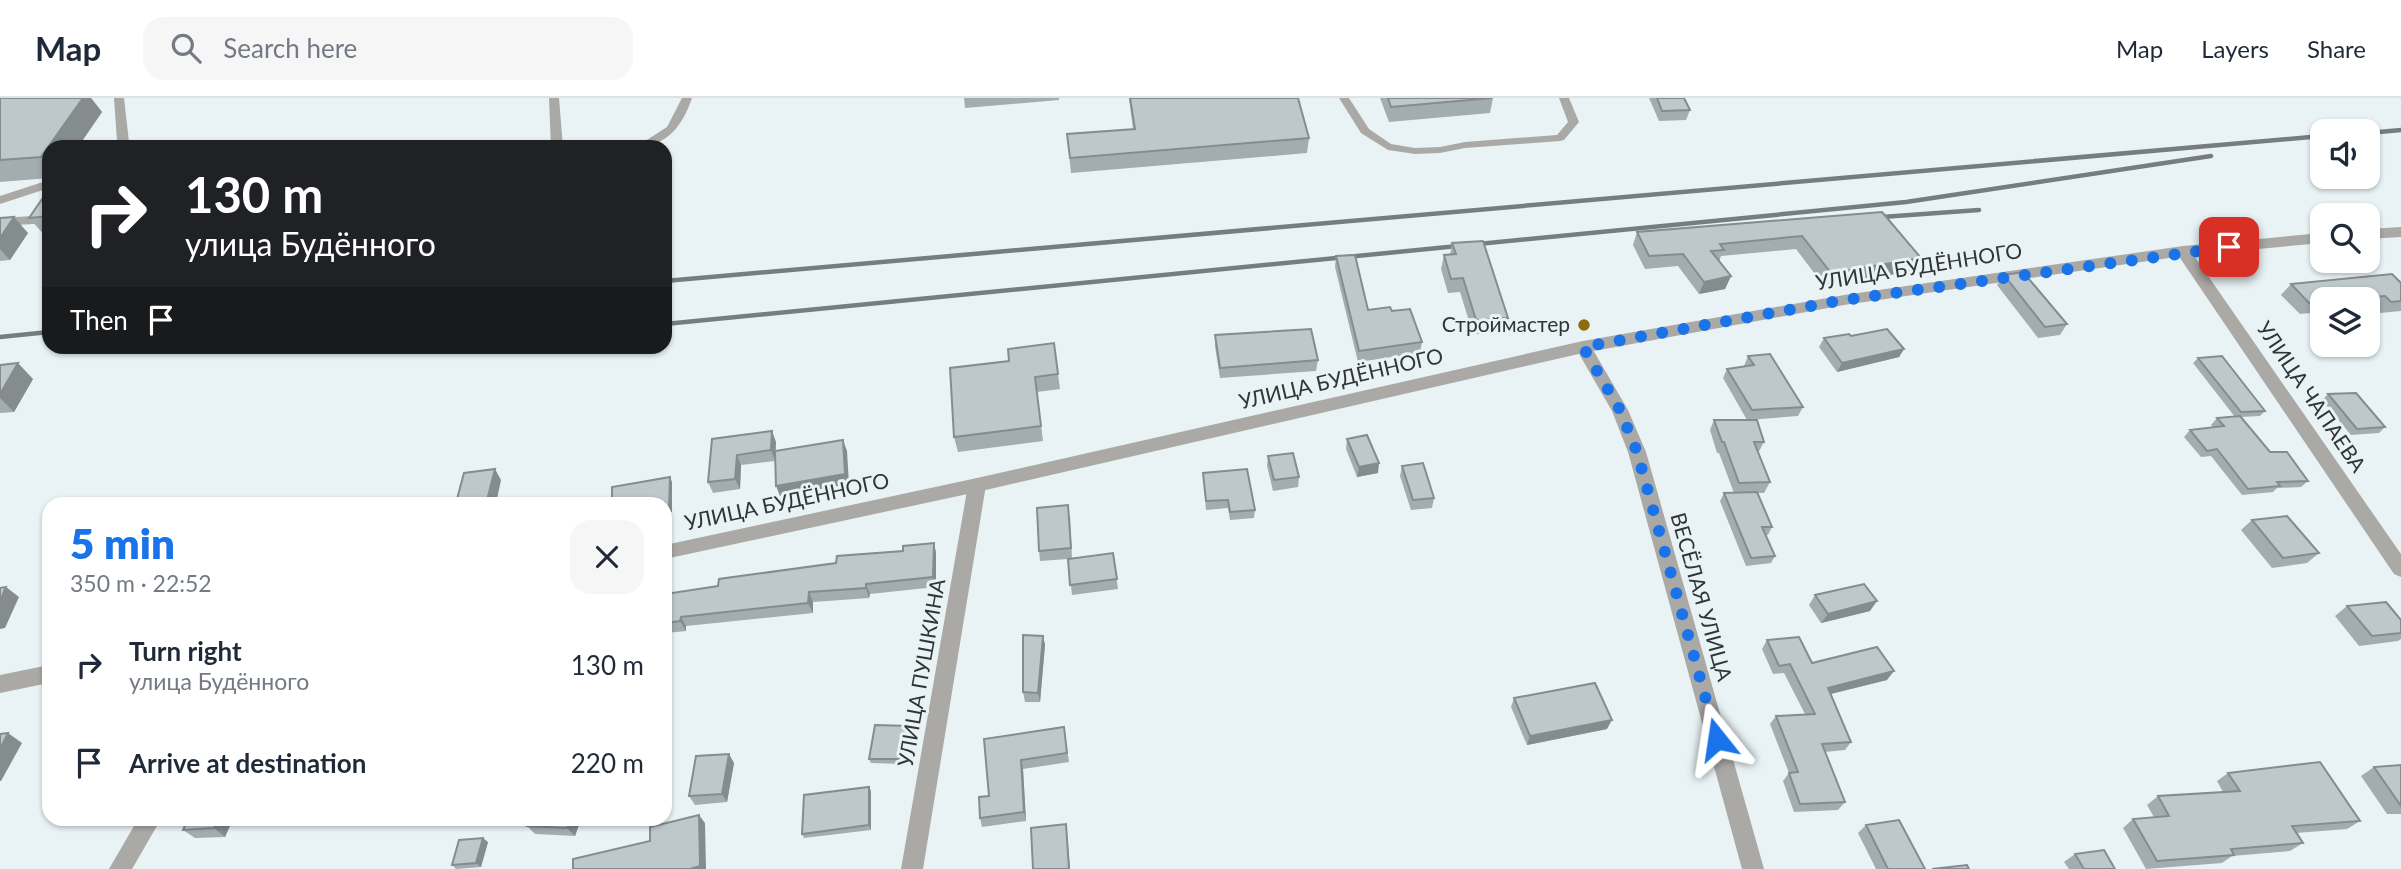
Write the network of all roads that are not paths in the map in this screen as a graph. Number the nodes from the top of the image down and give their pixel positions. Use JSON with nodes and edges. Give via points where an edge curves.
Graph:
{"nodes":[{"id":1,"x":119,"y":98,"type":"edge"},
{"id":2,"x":554,"y":98,"type":"edge"},
{"id":3,"x":687,"y":98,"type":"edge"},
{"id":4,"x":1344,"y":98,"type":"edge"},
{"id":5,"x":1564,"y":98,"type":"edge"},
{"id":6,"x":123,"y":140,"type":"edge"},
{"id":7,"x":557,"y":140,"type":"edge"},
{"id":8,"x":657,"y":140,"type":"edge"},
{"id":9,"x":42,"y":186,"type":"edge"},
{"id":10,"x":0,"y":200,"type":"edge"},
{"id":11,"x":42,"y":219,"type":"edge"},
{"id":12,"x":0,"y":222,"type":"edge"},
{"id":13,"x":2401,"y":232,"type":"edge"},
{"id":14,"x":2380,"y":233,"type":"edge"},
{"id":15,"x":2310,"y":239,"type":"edge"},
{"id":16,"x":2183,"y":251,"type":"junction"},
{"id":17,"x":1583,"y":347,"type":"junction"},
{"id":18,"x":977,"y":485,"type":"junction"},
{"id":19,"x":672,"y":550,"type":"edge"},
{"id":20,"x":2401,"y":569,"type":"edge"},
{"id":21,"x":42,"y":675,"type":"edge"},
{"id":22,"x":0,"y":684,"type":"edge"},
{"id":23,"x":146,"y":826,"type":"edge"},
{"id":24,"x":120,"y":869,"type":"edge"},
{"id":25,"x":912,"y":869,"type":"edge"},
{"id":26,"x":1753,"y":869,"type":"edge"}],
"edges":[{"from":1,"to":6,"type":"lane"},
{"from":2,"to":7,"type":"lane"},
{"from":3,"to":8,"type":"lane","via":[[680,121]]},
{"from":4,"to":5,"type":"lane","via":[[1365,131],[1388,147],[1415,151],[1560,138],[1574,122]]},
{"from":9,"to":10,"type":"lane"},
{"from":11,"to":12,"type":"lane"},
{"from":13,"to":14,"type":"street"},
{"from":15,"to":16,"type":"street","name":"УЛИЦА БУДЁННОГО"},
{"from":16,"to":17,"type":"street","name":"УЛИЦА БУДЁННОГО","via":[[1844,300]]},
{"from":16,"to":20,"type":"street","name":"УЛИЦА ЧАПАЕВА"},
{"from":17,"to":18,"type":"street","name":"УЛИЦА БУДЁННОГО"},
{"from":17,"to":26,"type":"street","name":"ВЕСЁЛАЯ УЛИЦА","via":[[1620,410],[1637,452]]},
{"from":18,"to":19,"type":"street","name":"УЛИЦА БУДЁННОГО"},
{"from":18,"to":25,"type":"street","name":"УЛИЦА ПУШКИНА"},
{"from":21,"to":22,"type":"street"},
{"from":23,"to":24,"type":"street"}]}
